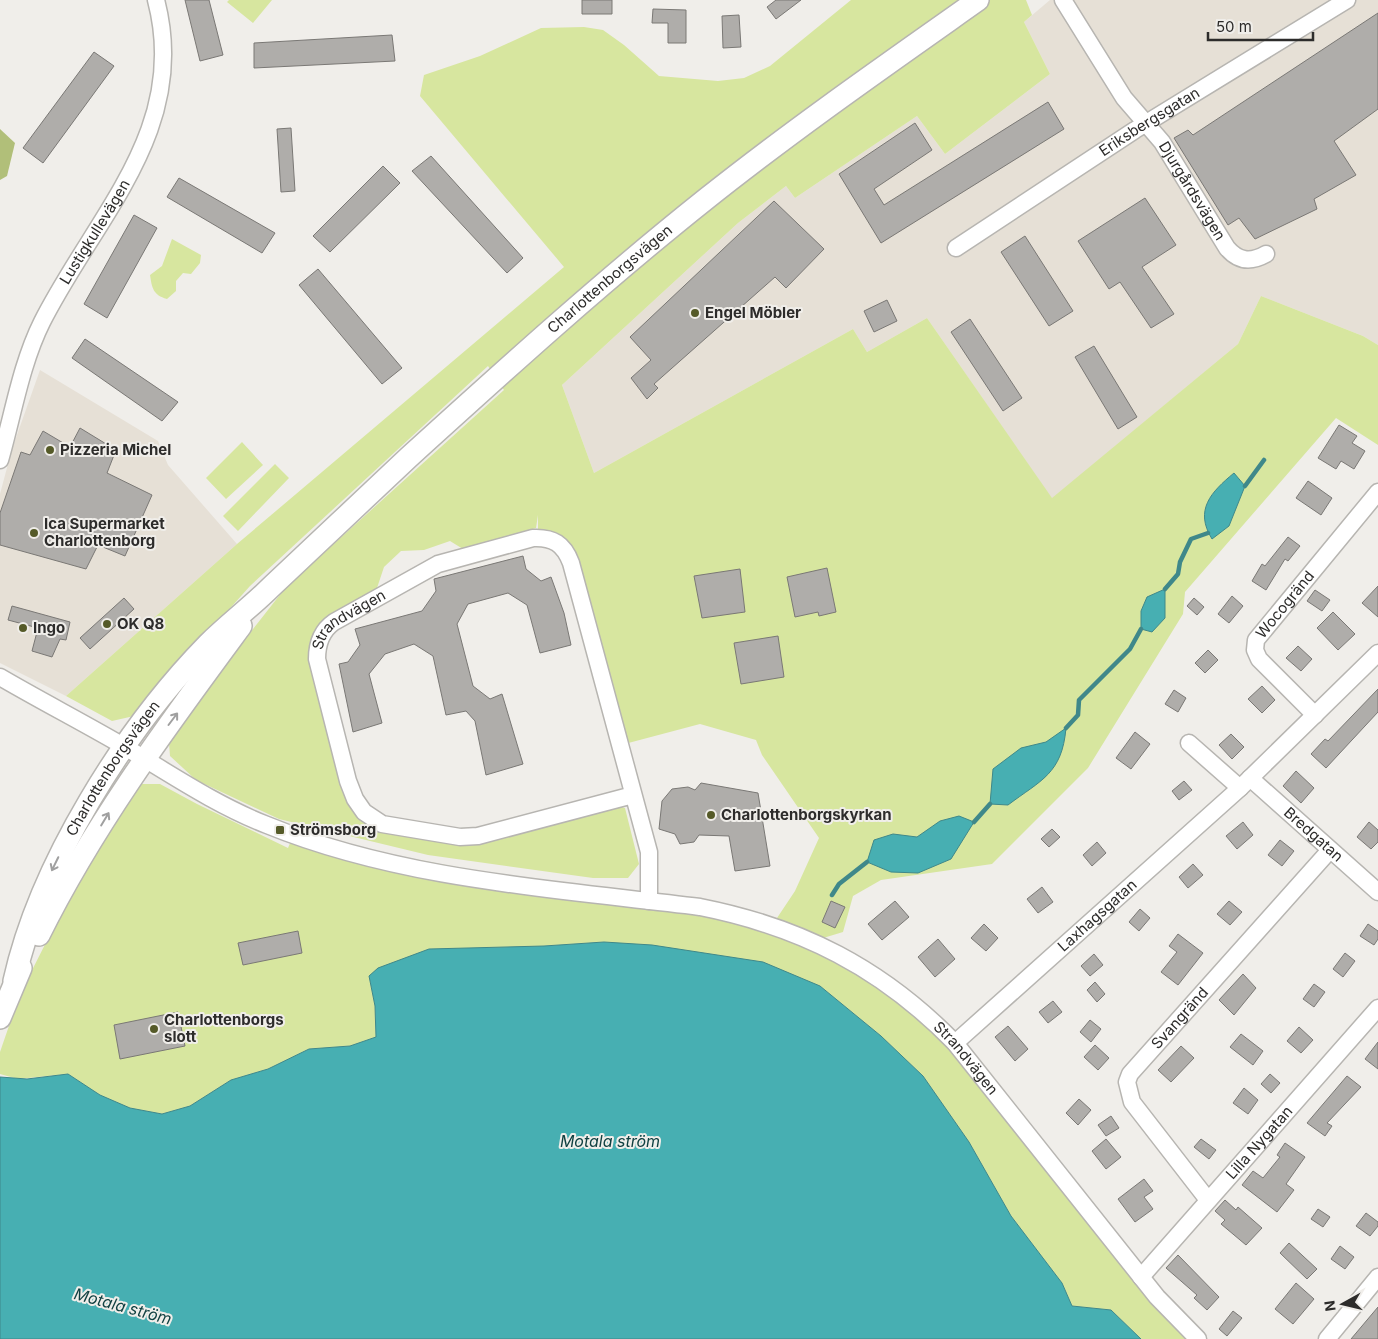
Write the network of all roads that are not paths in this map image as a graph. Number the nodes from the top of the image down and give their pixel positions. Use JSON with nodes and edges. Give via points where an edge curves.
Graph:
{"nodes":[{"id":1,"x":156,"y":0,"type":"edge"},
{"id":2,"x":978,"y":0,"type":"edge"},
{"id":3,"x":1063,"y":0,"type":"edge"},
{"id":4,"x":1347,"y":0,"type":"edge"},
{"id":5,"x":1146,"y":124,"type":"junction"},
{"id":6,"x":956,"y":248,"type":"dead end"},
{"id":7,"x":1266,"y":254,"type":"dead end"},
{"id":8,"x":0,"y":460,"type":"edge"},
{"id":9,"x":1378,"y":492,"type":"edge"},
{"id":10,"x":268,"y":590,"type":"junction"},
{"id":11,"x":1378,"y":653,"type":"edge"},
{"id":12,"x":0,"y":677,"type":"edge"},
{"id":13,"x":1314,"y":715,"type":"junction"},
{"id":14,"x":1189,"y":743,"type":"dead end"},
{"id":15,"x":125,"y":747,"type":"junction"},
{"id":16,"x":144,"y":759,"type":"junction"},
{"id":17,"x":1245,"y":783,"type":"junction"},
{"id":18,"x":634,"y":795,"type":"junction"},
{"id":19,"x":1330,"y":850,"type":"junction"},
{"id":20,"x":1378,"y":892,"type":"edge"},
{"id":21,"x":649,"y":900,"type":"junction"},
{"id":22,"x":14,"y":981,"type":"junction"},
{"id":23,"x":1378,"y":1008,"type":"edge"},
{"id":24,"x":0,"y":1018,"type":"edge"},
{"id":25,"x":955,"y":1043,"type":"junction"},
{"id":26,"x":1208,"y":1200,"type":"junction"},
{"id":27,"x":1141,"y":1277,"type":"junction"},
{"id":28,"x":1378,"y":1277,"type":"edge"},
{"id":29,"x":1198,"y":1339,"type":"edge"},
{"id":30,"x":1327,"y":1339,"type":"edge"}],
"edges":[{"from":1,"to":8,"type":"street","name":"Lustigkullevägen","via":[[164,55],[154,121],[131,170],[41,324]]},
{"from":2,"to":10,"type":"main road","name":"Charlottenborgsvägen","via":[[748,166],[625,266],[454,417]]},
{"from":3,"to":5,"type":"street","name":"Djurgårdsvägen","via":[[1124,98]]},
{"from":4,"to":5,"type":"street","name":"Eriksbergsgatan"},
{"from":5,"to":6,"type":"street","name":"Eriksbergsgatan"},
{"from":5,"to":7,"type":"street","name":"Djurgårdsvägen","via":[[1162,142],[1234,256],[1247,260]]},
{"from":9,"to":13,"type":"street","name":"Wocogränd","via":[[1256,640],[1259,659]]},
{"from":10,"to":15,"type":"main road","name":"Charlottenborgsvägen","via":[[208,644]]},
{"from":16,"to":10,"type":"main road","name":"Charlottenborgsvägen","one_way":true},
{"from":11,"to":13,"type":"street","name":"Laxhagsgatan"},
{"from":12,"to":15,"type":"street","name":"Strandvägen"},
{"from":13,"to":17,"type":"street","name":"Laxhagsgatan"},
{"from":14,"to":17,"type":"street"},
{"from":15,"to":16,"type":"street","name":"Strandvägen"},
{"from":15,"to":22,"type":"main road","name":"Charlottenborgsvägen","one_way":true,"via":[[91,798],[48,880]]},
{"from":16,"to":21,"type":"street","name":"Strandvägen","via":[[244,816],[348,852],[416,870]]},
{"from":22,"to":16,"type":"main road","name":"Charlottenborgsvägen","one_way":true,"via":[[71,875]]},
{"from":17,"to":19,"type":"street","name":"Bredgatan"},
{"from":17,"to":25,"type":"street","name":"Laxhagsgatan"},
{"from":18,"to":18,"type":"street","name":"Strandvägen","via":[[571,563],[563,547],[554,541],[533,538],[438,564],[334,622],[324,632],[317,648],[317,659],[348,781],[358,805],[382,824],[460,837],[473,836]]},
{"from":18,"to":21,"type":"street","name":"Strandvägen","via":[[649,852]]},
{"from":19,"to":20,"type":"street","name":"Bredgatan"},
{"from":19,"to":26,"type":"street","name":"Svangränd","via":[[1130,1074],[1127,1082],[1132,1102]]},
{"from":21,"to":25,"type":"street","name":"Strandvägen","via":[[728,912],[811,940],[891,986]]},
{"from":22,"to":24,"type":"main road","name":"Charlottenborgsvägen"},
{"from":23,"to":26,"type":"street","name":"Lilla Nygatan"},
{"from":25,"to":27,"type":"street","name":"Strandvägen"},
{"from":26,"to":27,"type":"street","name":"Lilla Nygatan"},
{"from":27,"to":29,"type":"street","name":"Strandvägen"},
{"from":28,"to":30,"type":"street"}]}
